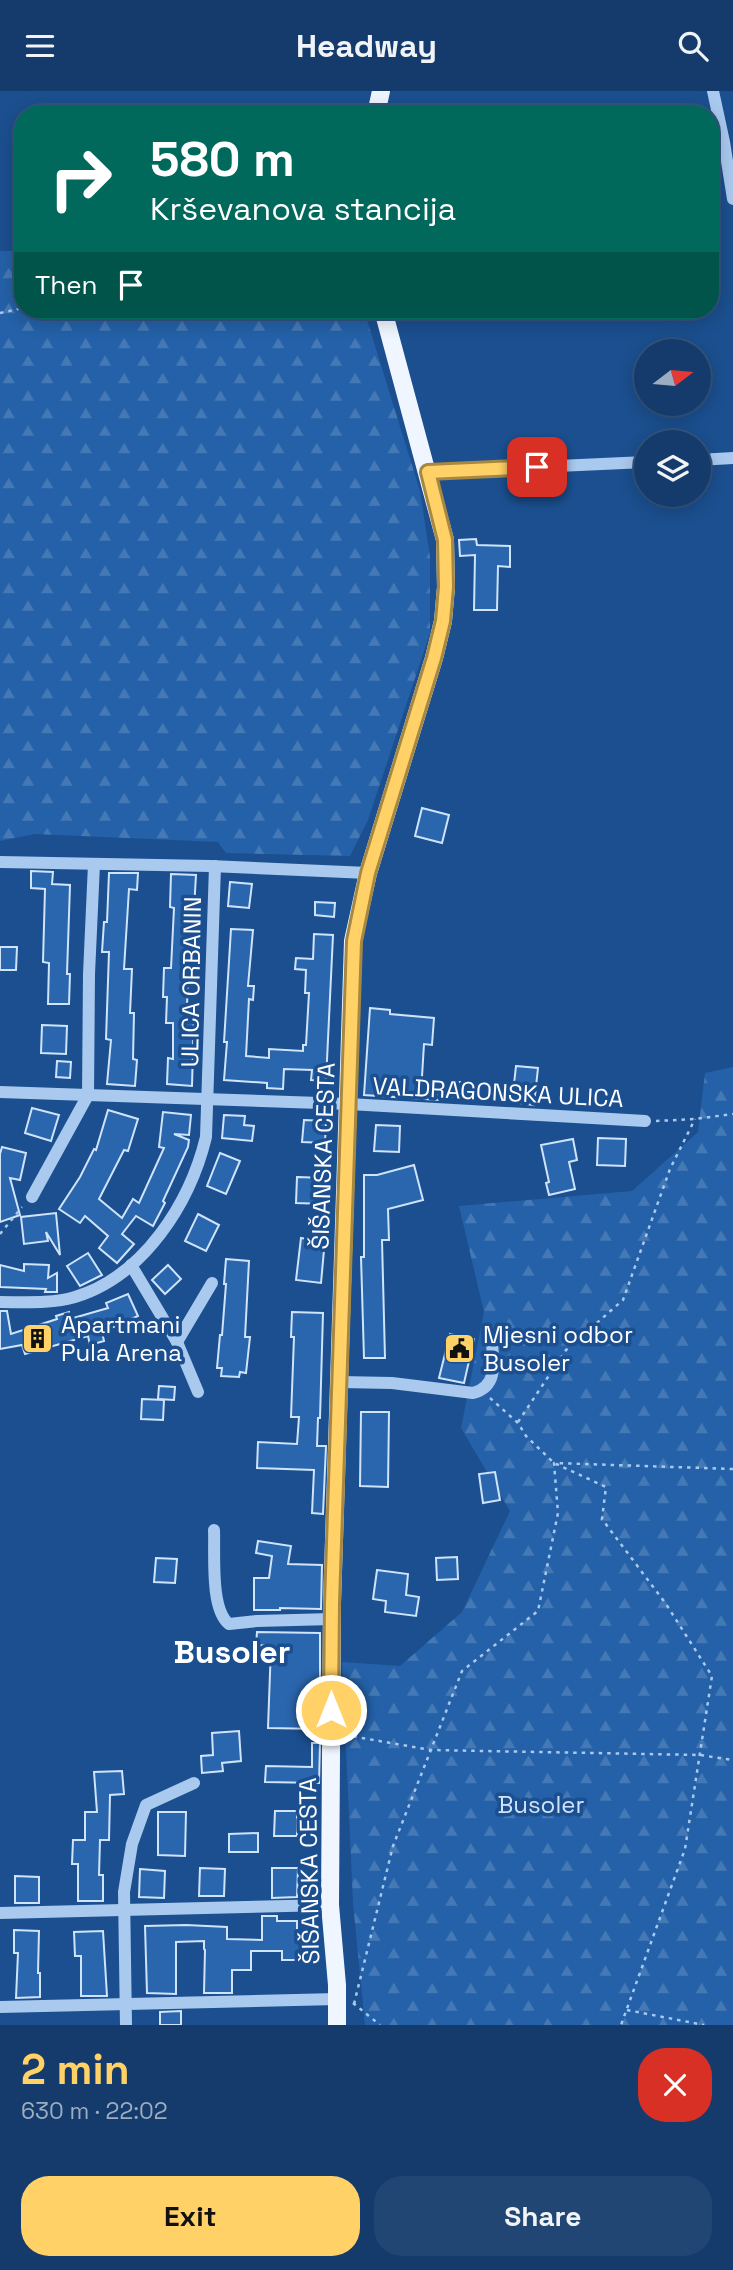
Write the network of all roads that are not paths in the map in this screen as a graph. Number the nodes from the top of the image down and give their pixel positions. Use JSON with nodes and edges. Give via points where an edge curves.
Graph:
{"nodes":[{"id":1,"x":719,"y":119,"type":"edge"},
{"id":2,"x":733,"y":199,"type":"edge"},
{"id":3,"x":386,"y":319,"type":"edge"},
{"id":4,"x":733,"y":458,"type":"edge"},
{"id":5,"x":711,"y":459,"type":"edge"},
{"id":6,"x":634,"y":463,"type":"edge"},
{"id":7,"x":428,"y":472,"type":"junction"},
{"id":8,"x":0,"y":862,"type":"edge"},
{"id":9,"x":94,"y":864,"type":"junction"},
{"id":10,"x":215,"y":866,"type":"junction"},
{"id":11,"x":368,"y":873,"type":"junction"},
{"id":12,"x":0,"y":1092,"type":"edge"},
{"id":13,"x":88,"y":1095,"type":"junction"},
{"id":14,"x":209,"y":1099,"type":"junction"},
{"id":15,"x":349,"y":1104,"type":"junction"},
{"id":16,"x":645,"y":1122,"type":"road end"},
{"id":17,"x":32,"y":1197,"type":"road end"},
{"id":18,"x":131,"y":1265,"type":"junction"},
{"id":19,"x":212,"y":1283,"type":"dead end"},
{"id":20,"x":0,"y":1302,"type":"edge"},
{"id":21,"x":177,"y":1342,"type":"junction"},
{"id":22,"x":492,"y":1344,"type":"dead end"},
{"id":23,"x":340,"y":1382,"type":"junction"},
{"id":24,"x":198,"y":1392,"type":"dead end"},
{"id":25,"x":214,"y":1530,"type":"dead end"},
{"id":26,"x":332,"y":1619,"type":"junction"},
{"id":27,"x":194,"y":1783,"type":"dead end"},
{"id":28,"x":330,"y":1905,"type":"junction"},
{"id":29,"x":124,"y":1910,"type":"junction"},
{"id":30,"x":0,"y":1913,"type":"edge"},
{"id":31,"x":343,"y":1996,"type":"junction"},
{"id":32,"x":125,"y":2005,"type":"junction"},
{"id":33,"x":0,"y":2007,"type":"edge"},
{"id":34,"x":126,"y":2025,"type":"edge"},
{"id":35,"x":337,"y":2025,"type":"edge"}],
"edges":[{"from":1,"to":2,"type":"street"},
{"from":3,"to":7,"type":"main road","name":"ŠIŠANSKA CESTA"},
{"from":4,"to":5,"type":"street"},
{"from":6,"to":7,"type":"street"},
{"from":7,"to":11,"type":"main road","name":"ŠIŠANSKA CESTA","via":[[445,540],[443,621]]},
{"from":8,"to":9,"type":"street","name":"ULICA ORBANIN"},
{"from":9,"to":10,"type":"street","name":"ULICA ORBANIN"},
{"from":9,"to":13,"type":"street"},
{"from":10,"to":11,"type":"street","name":"ULICA ORBANIN"},
{"from":10,"to":14,"type":"street","name":"ULICA ORBANIN"},
{"from":11,"to":15,"type":"main road","name":"ŠIŠANSKA CESTA","via":[[354,941]]},
{"from":12,"to":13,"type":"street","name":"ULICA ORBANIN"},
{"from":13,"to":14,"type":"street","name":"ULICA ORBANIN"},
{"from":13,"to":17,"type":"street"},
{"from":14,"to":15,"type":"street","name":"ULICA ORBANIN"},
{"from":14,"to":18,"type":"street","name":"ULICA ORBANIN","via":[[206,1137],[194,1178],[158,1236]]},
{"from":15,"to":16,"type":"street","name":"VALDRAGONSKA ULICA"},
{"from":15,"to":23,"type":"main road","name":"ŠIŠANSKA CESTA"},
{"from":18,"to":20,"type":"street","name":"ULICA ORBANIN","via":[[93,1291],[73,1298]]},
{"from":18,"to":21,"type":"street"},
{"from":19,"to":21,"type":"street"},
{"from":21,"to":24,"type":"street"},
{"from":22,"to":23,"type":"street","via":[[494,1371],[483,1391]]},
{"from":23,"to":26,"type":"main road","name":"ŠIŠANSKA CESTA"},
{"from":25,"to":26,"type":"street","via":[[216,1595],[222,1618],[229,1624]]},
{"from":26,"to":28,"type":"main road","name":"ŠIŠANSKA CESTA"},
{"from":27,"to":29,"type":"street","via":[[146,1805],[132,1844]]},
{"from":28,"to":29,"type":"street"},
{"from":28,"to":31,"type":"main road","name":"ŠIŠANSKA CESTA"},
{"from":29,"to":30,"type":"street"},
{"from":29,"to":32,"type":"street"},
{"from":31,"to":32,"type":"street"},
{"from":31,"to":35,"type":"main road","name":"ŠIŠANSKA CESTA"},
{"from":32,"to":33,"type":"street"},
{"from":32,"to":34,"type":"street"}]}
